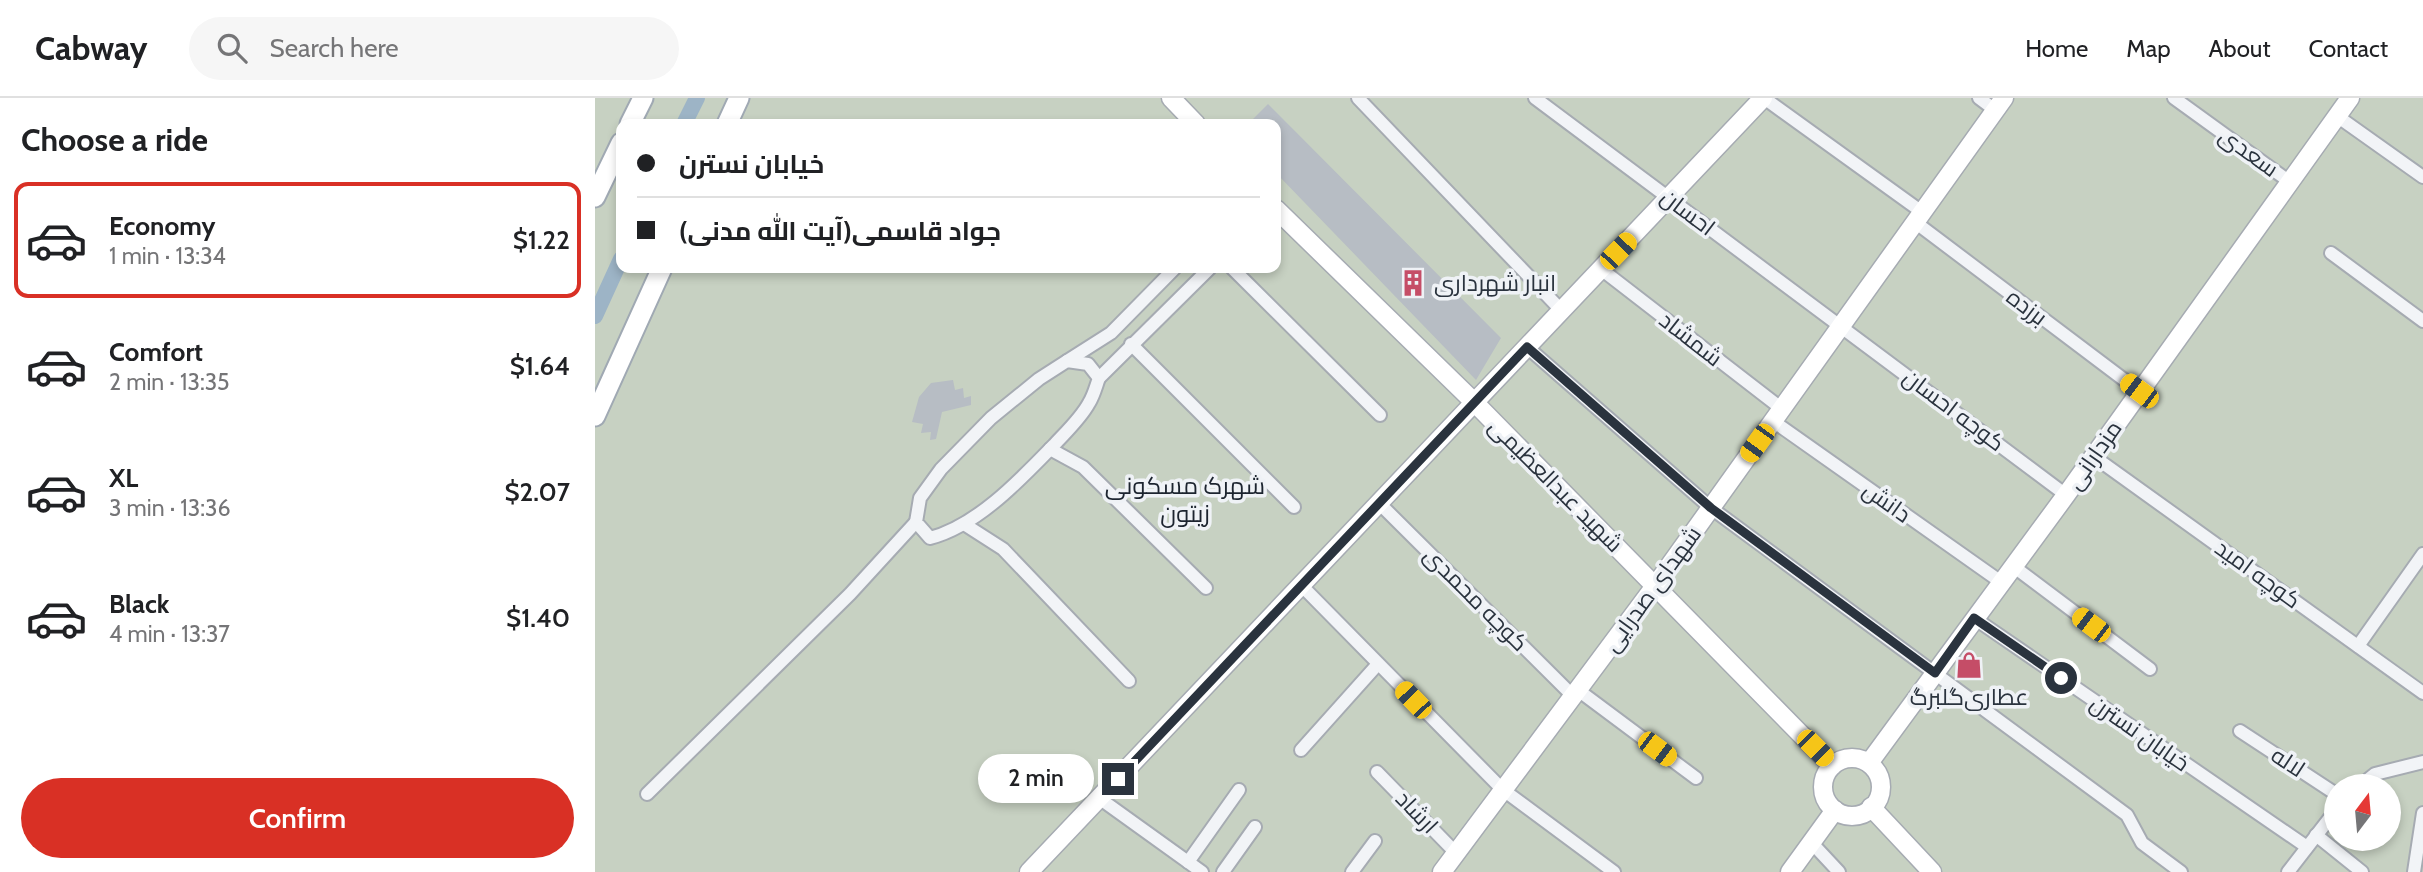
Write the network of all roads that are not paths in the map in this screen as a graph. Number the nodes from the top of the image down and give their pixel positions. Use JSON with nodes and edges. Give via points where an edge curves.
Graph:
{"nodes":[{"id":1,"x":643,"y":98,"type":"edge"},
{"id":2,"x":739,"y":98,"type":"edge"},
{"id":3,"x":1171,"y":98,"type":"edge"},
{"id":4,"x":1358,"y":98,"type":"edge"},
{"id":5,"x":1535,"y":98,"type":"edge"},
{"id":6,"x":1763,"y":98,"type":"edge"},
{"id":7,"x":1979,"y":98,"type":"edge"},
{"id":8,"x":2174,"y":98,"type":"edge"},
{"id":9,"x":2350,"y":98,"type":"edge"},
{"id":10,"x":2000,"y":104,"type":"edge"},
{"id":11,"x":2337,"y":116,"type":"junction"},
{"id":12,"x":632,"y":119,"type":"edge"},
{"id":13,"x":729,"y":119,"type":"edge"},
{"id":14,"x":1191,"y":119,"type":"edge"},
{"id":15,"x":616,"y":153,"type":"edge"},
{"id":16,"x":2423,"y":177,"type":"edge"},
{"id":17,"x":2290,"y":182,"type":"junction"},
{"id":18,"x":595,"y":197,"type":"edge"},
{"id":19,"x":1669,"y":197,"type":"junction"},
{"id":20,"x":1281,"y":214,"type":"edge"},
{"id":21,"x":1919,"y":217,"type":"junction"},
{"id":22,"x":2331,"y":253,"type":"dead end"},
{"id":23,"x":1601,"y":269,"type":"junction"},
{"id":24,"x":660,"y":273,"type":"edge"},
{"id":25,"x":1170,"y":273,"type":"edge"},
{"id":26,"x":1205,"y":273,"type":"edge"},
{"id":27,"x":1237,"y":273,"type":"edge"},
{"id":28,"x":1561,"y":310,"type":"junction"},
{"id":29,"x":2423,"y":321,"type":"edge"},
{"id":30,"x":1841,"y":326,"type":"junction"},
{"id":31,"x":1131,"y":344,"type":"junction"},
{"id":32,"x":1527,"y":347,"type":"junction"},
{"id":33,"x":1067,"y":361,"type":"junction"},
{"id":34,"x":1099,"y":378,"type":"junction"},
{"id":35,"x":2139,"y":391,"type":"junction"},
{"id":36,"x":1474,"y":402,"type":"junction"},
{"id":37,"x":1380,"y":415,"type":"dead end"},
{"id":38,"x":1777,"y":415,"type":"junction"},
{"id":39,"x":595,"y":416,"type":"edge"},
{"id":40,"x":1050,"y":449,"type":"junction"},
{"id":41,"x":2093,"y":456,"type":"junction"},
{"id":42,"x":2066,"y":495,"type":"junction"},
{"id":43,"x":1379,"y":503,"type":"junction"},
{"id":44,"x":1294,"y":507,"type":"dead end"},
{"id":45,"x":1711,"y":508,"type":"junction"},
{"id":46,"x":916,"y":522,"type":"junction"},
{"id":47,"x":964,"y":524,"type":"junction"},
{"id":48,"x":2423,"y":554,"type":"edge"},
{"id":49,"x":2013,"y":566,"type":"junction"},
{"id":50,"x":2001,"y":582,"type":"junction"},
{"id":51,"x":1301,"y":586,"type":"junction"},
{"id":52,"x":1655,"y":586,"type":"junction"},
{"id":53,"x":1206,"y":588,"type":"dead end"},
{"id":54,"x":1974,"y":618,"type":"junction"},
{"id":55,"x":2358,"y":646,"type":"junction"},
{"id":56,"x":1378,"y":664,"type":"junction"},
{"id":57,"x":2150,"y":669,"type":"dead end"},
{"id":58,"x":1935,"y":673,"type":"junction"},
{"id":59,"x":1129,"y":681,"type":"dead end"},
{"id":60,"x":1575,"y":693,"type":"junction"},
{"id":61,"x":2423,"y":693,"type":"edge"},
{"id":62,"x":2241,"y":730,"type":"dead end"},
{"id":63,"x":1301,"y":750,"type":"dead end"},
{"id":64,"x":2423,"y":762,"type":"edge"},
{"id":65,"x":1869,"y":763,"type":"junction"},
{"id":66,"x":1832,"y":766,"type":"junction"},
{"id":67,"x":1377,"y":772,"type":"dead end"},
{"id":68,"x":2375,"y":774,"type":"edge"},
{"id":69,"x":1696,"y":778,"type":"dead end"},
{"id":70,"x":2324,"y":786,"type":"edge"},
{"id":71,"x":1502,"y":789,"type":"junction"},
{"id":72,"x":1240,"y":790,"type":"dead end"},
{"id":73,"x":647,"y":794,"type":"dead end"},
{"id":74,"x":1099,"y":798,"type":"junction"},
{"id":75,"x":1871,"y":807,"type":"junction"},
{"id":76,"x":1835,"y":810,"type":"junction"},
{"id":77,"x":2423,"y":813,"type":"edge"},
{"id":78,"x":2324,"y":825,"type":"edge"},
{"id":79,"x":1255,"y":828,"type":"dead end"},
{"id":80,"x":2316,"y":835,"type":"junction"},
{"id":81,"x":1375,"y":842,"type":"dead end"},
{"id":82,"x":1811,"y":842,"type":"junction"},
{"id":83,"x":2307,"y":847,"type":"junction"},
{"id":84,"x":1188,"y":862,"type":"junction"},
{"id":85,"x":1451,"y":865,"type":"edge"},
{"id":86,"x":1034,"y":870,"type":"edge"},
{"id":87,"x":1202,"y":872,"type":"edge"},
{"id":88,"x":1223,"y":872,"type":"edge"},
{"id":89,"x":1352,"y":872,"type":"edge"},
{"id":90,"x":1614,"y":872,"type":"edge"},
{"id":91,"x":1790,"y":872,"type":"edge"},
{"id":92,"x":1839,"y":872,"type":"edge"},
{"id":93,"x":1932,"y":872,"type":"edge"},
{"id":94,"x":2181,"y":872,"type":"edge"},
{"id":95,"x":2288,"y":872,"type":"edge"},
{"id":96,"x":2361,"y":872,"type":"edge"},
{"id":97,"x":2414,"y":872,"type":"edge"}],
"edges":[{"from":1,"to":12,"type":"main road"},
{"from":2,"to":13,"type":"main road"},
{"from":3,"to":14,"type":"street"},
{"from":4,"to":28,"type":"street"},
{"from":5,"to":19,"type":"street","name":"احسان"},
{"from":6,"to":19,"type":"street"},
{"from":6,"to":21,"type":"street","name":"برزده"},
{"from":7,"to":10,"type":"street"},
{"from":8,"to":17,"type":"street","name":"سعدی"},
{"from":9,"to":11,"type":"street","name":"مزدارانی"},
{"from":10,"to":21,"type":"street","name":"شهدای صدرایی"},
{"from":11,"to":16,"type":"street"},
{"from":11,"to":17,"type":"street","name":"مزدارانی"},
{"from":15,"to":18,"type":"main road"},
{"from":17,"to":35,"type":"street","name":"مزدارانی"},
{"from":19,"to":23,"type":"street"},
{"from":19,"to":30,"type":"street","name":"احسان"},
{"from":20,"to":36,"type":"street","name":"شهید عبدالعظیمی"},
{"from":21,"to":30,"type":"street","name":"شهدای صدرایی"},
{"from":21,"to":35,"type":"street","name":"برزده"},
{"from":22,"to":29,"type":"street"},
{"from":23,"to":28,"type":"street"},
{"from":23,"to":38,"type":"street","name":"شمشاد"},
{"from":24,"to":39,"type":"main road"},
{"from":25,"to":33,"type":"street","via":[[1111,333]]},
{"from":26,"to":31,"type":"street"},
{"from":27,"to":37,"type":"street"},
{"from":28,"to":32,"type":"street"},
{"from":30,"to":38,"type":"street","name":"شهدای صدرایی"},
{"from":30,"to":42,"type":"street","name":"کوچه احسان"},
{"from":31,"to":34,"type":"street"},
{"from":31,"to":44,"type":"street"},
{"from":32,"to":36,"type":"street"},
{"from":32,"to":45,"type":"street"},
{"from":33,"to":34,"type":"street","via":[[1088,364]]},
{"from":33,"to":46,"type":"street","via":[[991,418],[941,469],[920,498]]},
{"from":34,"to":40,"type":"street","via":[[1089,404]]},
{"from":35,"to":41,"type":"street","name":"مزدارانی"},
{"from":36,"to":43,"type":"street"},
{"from":36,"to":52,"type":"street","name":"شهید عبدالعظیمی"},
{"from":38,"to":45,"type":"street","name":"شهدای صدرایی"},
{"from":38,"to":50,"type":"street","name":"دانش"},
{"from":40,"to":47,"type":"street","via":[[1018,482]]},
{"from":40,"to":53,"type":"street","via":[[1083,467]]},
{"from":41,"to":42,"type":"street","name":"مزدارانی"},
{"from":41,"to":55,"type":"street","name":"کوچه امید"},
{"from":42,"to":49,"type":"street","name":"مزدارانی"},
{"from":43,"to":51,"type":"street"},
{"from":43,"to":60,"type":"street","name":"کوچه محمدی"},
{"from":45,"to":52,"type":"street","name":"شهدای صدرایی"},
{"from":45,"to":58,"type":"street"},
{"from":46,"to":47,"type":"street","via":[[930,538]]},
{"from":46,"to":73,"type":"street","via":[[850,594]]},
{"from":47,"to":59,"type":"street","via":[[1003,549]]},
{"from":48,"to":55,"type":"street"},
{"from":49,"to":50,"type":"street","name":"مزدارانی"},
{"from":49,"to":57,"type":"street"},
{"from":50,"to":54,"type":"street","name":"مزدارانی"},
{"from":51,"to":56,"type":"street"},
{"from":51,"to":74,"type":"street"},
{"from":52,"to":60,"type":"street","name":"شهدای صدرایی"},
{"from":52,"to":66,"type":"street","name":"شهید عبدالعظیمی"},
{"from":54,"to":58,"type":"street","name":"مزدارانی"},
{"from":54,"to":83,"type":"street","name":"خیابان نسترن"},
{"from":55,"to":61,"type":"street","name":"کوچه امید"},
{"from":56,"to":63,"type":"street"},
{"from":56,"to":71,"type":"street"},
{"from":58,"to":65,"type":"street","name":"مزدارانی"},
{"from":58,"to":94,"type":"street","via":[[2127,815],[2142,844]]},
{"from":60,"to":69,"type":"street","name":"کوچه محمدی"},
{"from":60,"to":71,"type":"street","name":"شهدای صدرایی"},
{"from":62,"to":70,"type":"street","name":"لاله"},
{"from":64,"to":68,"type":"street"},
{"from":65,"to":66,"type":"street","via":[[1847,758]]},
{"from":65,"to":75,"type":"street","via":[[1880,782],[1880,793]]},
{"from":66,"to":76,"type":"street","via":[[1823,780],[1823,791]]},
{"from":67,"to":85,"type":"street","name":"ارشاد"},
{"from":71,"to":85,"type":"street","name":"شهدای صدرایی"},
{"from":71,"to":90,"type":"street"},
{"from":72,"to":84,"type":"street"},
{"from":74,"to":84,"type":"street"},
{"from":74,"to":86,"type":"street"},
{"from":75,"to":76,"type":"street","via":[[1856,815]]},
{"from":75,"to":93,"type":"street"},
{"from":76,"to":82,"type":"street"},
{"from":77,"to":97,"type":"street"},
{"from":78,"to":80,"type":"street"},
{"from":79,"to":88,"type":"street"},
{"from":80,"to":83,"type":"street"},
{"from":80,"to":96,"type":"street"},
{"from":81,"to":89,"type":"street"},
{"from":82,"to":91,"type":"street"},
{"from":82,"to":92,"type":"street"},
{"from":83,"to":95,"type":"street"},
{"from":84,"to":87,"type":"street"}]}
